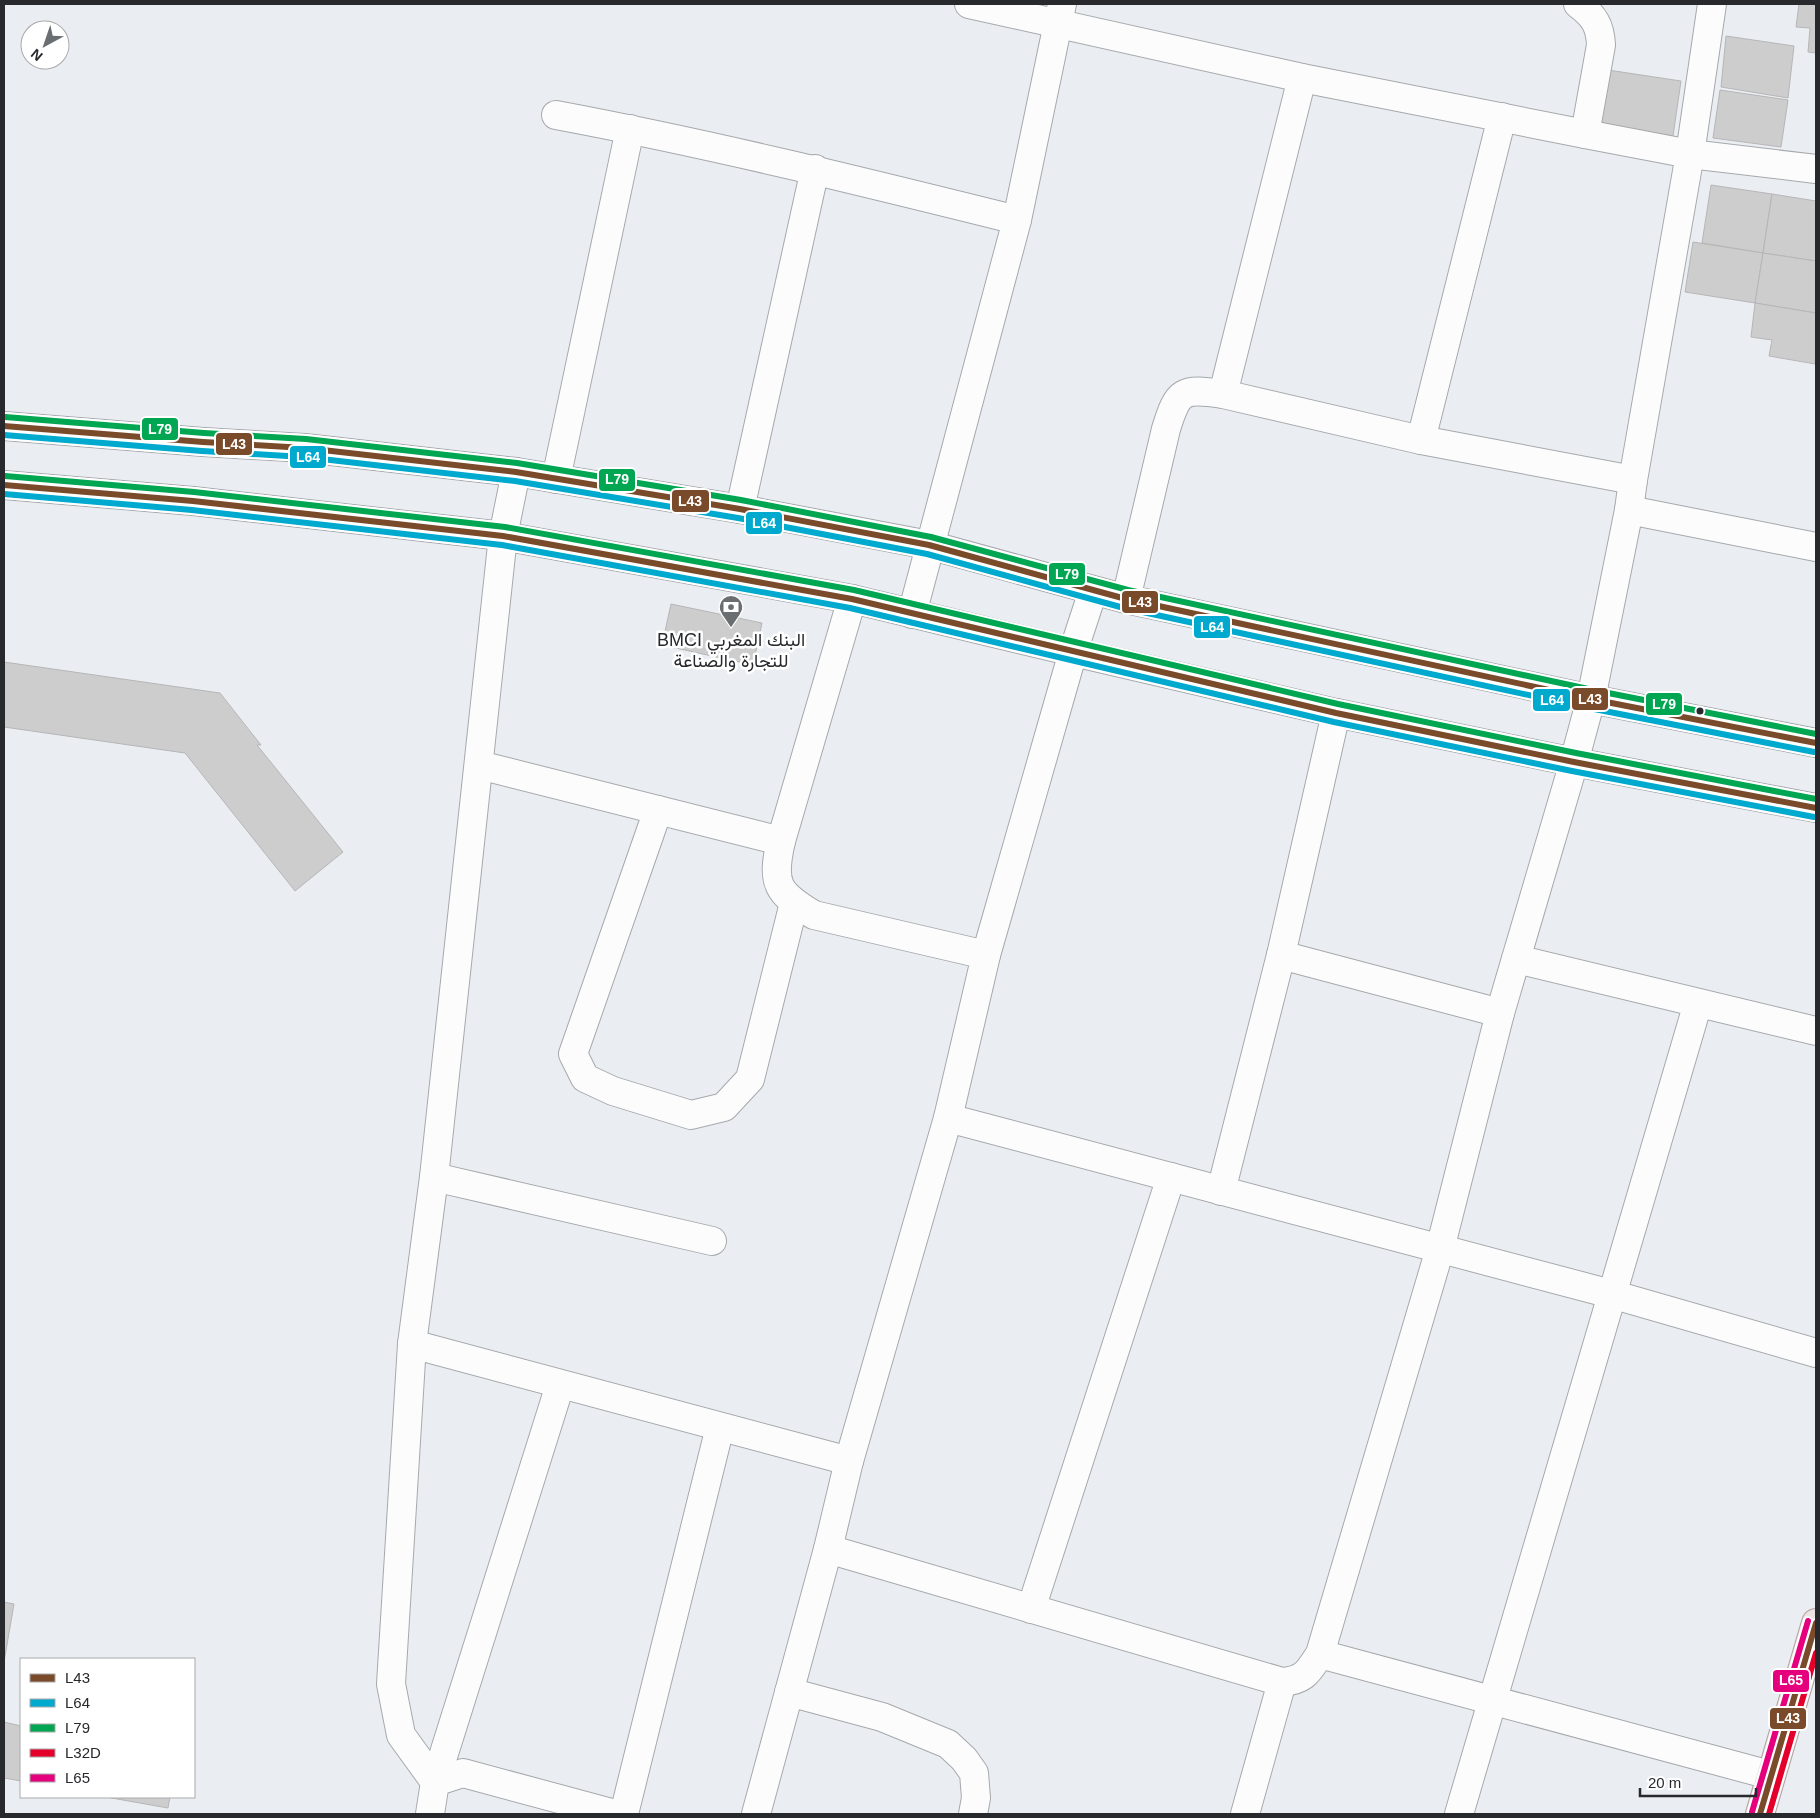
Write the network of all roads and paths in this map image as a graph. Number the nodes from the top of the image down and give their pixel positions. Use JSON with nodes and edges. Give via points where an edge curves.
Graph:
{"nodes":[{"id":1,"x":969,"y":4,"type":"edge"},
{"id":2,"x":1578,"y":4,"type":"edge"},
{"id":3,"x":1712,"y":4,"type":"edge"},
{"id":4,"x":1059,"y":14,"type":"edge"},
{"id":5,"x":1302,"y":78,"type":"junction"},
{"id":6,"x":556,"y":115,"type":"dead end"},
{"id":7,"x":1502,"y":116,"type":"junction"},
{"id":8,"x":630,"y":129,"type":"junction"},
{"id":9,"x":1585,"y":134,"type":"junction"},
{"id":10,"x":1690,"y":154,"type":"junction"},
{"id":11,"x":1816,"y":169,"type":"edge"},
{"id":12,"x":815,"y":170,"type":"junction"},
{"id":13,"x":1017,"y":220,"type":"junction"},
{"id":14,"x":1223,"y":394,"type":"junction"},
{"id":15,"x":4,"y":426,"type":"edge"},
{"id":16,"x":1420,"y":440,"type":"junction"},
{"id":17,"x":516,"y":472,"type":"junction"},
{"id":18,"x":556,"y":479,"type":"junction"},
{"id":19,"x":1633,"y":480,"type":"junction"},
{"id":20,"x":4,"y":485,"type":"edge"},
{"id":21,"x":740,"y":508,"type":"junction"},
{"id":22,"x":1629,"y":510,"type":"junction"},
{"id":23,"x":503,"y":536,"type":"junction"},
{"id":24,"x":929,"y":545,"type":"junction"},
{"id":25,"x":1816,"y":547,"type":"edge"},
{"id":26,"x":1093,"y":591,"type":"junction"},
{"id":27,"x":852,"y":599,"type":"junction"},
{"id":28,"x":1126,"y":599,"type":"junction"},
{"id":29,"x":912,"y":614,"type":"junction"},
{"id":30,"x":1073,"y":652,"type":"junction"},
{"id":31,"x":1591,"y":699,"type":"junction"},
{"id":32,"x":1336,"y":713,"type":"junction"},
{"id":33,"x":1816,"y":743,"type":"edge"},
{"id":34,"x":1574,"y":762,"type":"junction"},
{"id":35,"x":479,"y":765,"type":"junction"},
{"id":36,"x":1816,"y":808,"type":"edge"},
{"id":37,"x":658,"y":810,"type":"junction"},
{"id":38,"x":781,"y":841,"type":"junction"},
{"id":39,"x":794,"y":903,"type":"junction"},
{"id":40,"x":986,"y":955,"type":"junction"},
{"id":41,"x":1281,"y":955,"type":"junction"},
{"id":42,"x":1516,"y":959,"type":"junction"},
{"id":43,"x":1698,"y":1003,"type":"junction"},
{"id":44,"x":1500,"y":1013,"type":"junction"},
{"id":45,"x":1816,"y":1031,"type":"edge"},
{"id":46,"x":948,"y":1118,"type":"junction"},
{"id":47,"x":434,"y":1177,"type":"junction"},
{"id":48,"x":1171,"y":1177,"type":"junction"},
{"id":49,"x":1221,"y":1191,"type":"junction"},
{"id":50,"x":712,"y":1241,"type":"dead end"},
{"id":51,"x":1440,"y":1248,"type":"junction"},
{"id":52,"x":1611,"y":1294,"type":"junction"},
{"id":53,"x":412,"y":1344,"type":"junction"},
{"id":54,"x":1816,"y":1353,"type":"edge"},
{"id":55,"x":560,"y":1385,"type":"junction"},
{"id":56,"x":720,"y":1427,"type":"junction"},
{"id":57,"x":849,"y":1460,"type":"junction"},
{"id":58,"x":828,"y":1549,"type":"junction"},
{"id":59,"x":1031,"y":1609,"type":"junction"},
{"id":60,"x":1816,"y":1623,"type":"edge"},
{"id":61,"x":1320,"y":1654,"type":"junction"},
{"id":62,"x":1282,"y":1682,"type":"junction"},
{"id":63,"x":789,"y":1692,"type":"junction"},
{"id":64,"x":1493,"y":1700,"type":"junction"},
{"id":65,"x":1770,"y":1775,"type":"junction"},
{"id":66,"x":435,"y":1782,"type":"junction"},
{"id":67,"x":430,"y":1814,"type":"edge"},
{"id":68,"x":615,"y":1814,"type":"edge"},
{"id":69,"x":624,"y":1814,"type":"edge"},
{"id":70,"x":756,"y":1814,"type":"edge"},
{"id":71,"x":973,"y":1814,"type":"edge"},
{"id":72,"x":1245,"y":1814,"type":"edge"},
{"id":73,"x":1459,"y":1814,"type":"edge"},
{"id":74,"x":1760,"y":1814,"type":"edge"}],
"edges":[{"from":1,"to":4,"type":"street"},
{"from":2,"to":9,"type":"street","via":[[1591,13],[1600,31],[1601,45]]},
{"from":3,"to":10,"type":"street"},
{"from":4,"to":5,"type":"street"},
{"from":4,"to":13,"type":"street"},
{"from":5,"to":7,"type":"street"},
{"from":5,"to":14,"type":"street"},
{"from":6,"to":8,"type":"street"},
{"from":7,"to":9,"type":"street"},
{"from":7,"to":16,"type":"street"},
{"from":8,"to":12,"type":"street"},
{"from":8,"to":18,"type":"street"},
{"from":9,"to":10,"type":"street"},
{"from":10,"to":11,"type":"street"},
{"from":10,"to":19,"type":"street"},
{"from":12,"to":13,"type":"street"},
{"from":12,"to":21,"type":"street"},
{"from":13,"to":24,"type":"street"},
{"from":14,"to":16,"type":"street"},
{"from":14,"to":28,"type":"street","via":[[1200,390],[1184,394],[1174,404]]},
{"from":15,"to":17,"type":"street","via":[[305,448]]},
{"from":16,"to":19,"type":"street"},
{"from":17,"to":18,"type":"street"},
{"from":17,"to":23,"type":"street"},
{"from":18,"to":21,"type":"street"},
{"from":19,"to":22,"type":"street"},
{"from":20,"to":23,"type":"street","via":[[193,501]]},
{"from":21,"to":24,"type":"street"},
{"from":22,"to":25,"type":"street"},
{"from":22,"to":31,"type":"street"},
{"from":23,"to":27,"type":"street"},
{"from":23,"to":35,"type":"street"},
{"from":24,"to":26,"type":"street"},
{"from":24,"to":29,"type":"street"},
{"from":26,"to":28,"type":"street"},
{"from":26,"to":30,"type":"street"},
{"from":27,"to":29,"type":"street"},
{"from":27,"to":38,"type":"street"},
{"from":28,"to":31,"type":"street"},
{"from":29,"to":30,"type":"street"},
{"from":30,"to":32,"type":"street"},
{"from":30,"to":40,"type":"street"},
{"from":31,"to":33,"type":"street"},
{"from":31,"to":34,"type":"street"},
{"from":32,"to":34,"type":"street"},
{"from":32,"to":41,"type":"street"},
{"from":34,"to":36,"type":"street"},
{"from":34,"to":42,"type":"street"},
{"from":35,"to":37,"type":"street"},
{"from":35,"to":47,"type":"street"},
{"from":37,"to":38,"type":"street"},
{"from":37,"to":39,"type":"street","via":[[573,1054],[585,1078],[613,1091],[692,1115],[724,1107],[750,1079]]},
{"from":38,"to":39,"type":"street","via":[[776,863],[779,887]]},
{"from":39,"to":40,"type":"street","via":[[814,915]]},
{"from":40,"to":46,"type":"street"},
{"from":41,"to":44,"type":"street"},
{"from":41,"to":49,"type":"street"},
{"from":42,"to":43,"type":"street"},
{"from":42,"to":44,"type":"street"},
{"from":43,"to":45,"type":"street"},
{"from":43,"to":52,"type":"street"},
{"from":44,"to":51,"type":"street"},
{"from":46,"to":48,"type":"street"},
{"from":46,"to":57,"type":"street"},
{"from":47,"to":50,"type":"street"},
{"from":47,"to":53,"type":"street"},
{"from":48,"to":49,"type":"street"},
{"from":48,"to":59,"type":"street"},
{"from":49,"to":51,"type":"street"},
{"from":51,"to":52,"type":"street"},
{"from":51,"to":61,"type":"street"},
{"from":52,"to":54,"type":"street"},
{"from":52,"to":64,"type":"street"},
{"from":53,"to":55,"type":"street"},
{"from":53,"to":66,"type":"street","via":[[391,1684],[401,1735]]},
{"from":55,"to":56,"type":"street"},
{"from":55,"to":66,"type":"street"},
{"from":56,"to":57,"type":"street"},
{"from":56,"to":69,"type":"street"},
{"from":57,"to":58,"type":"street"},
{"from":58,"to":59,"type":"street"},
{"from":58,"to":63,"type":"street"},
{"from":59,"to":62,"type":"street"},
{"from":60,"to":65,"type":"main road"},
{"from":61,"to":62,"type":"street","via":[[1302,1677]]},
{"from":61,"to":64,"type":"street"},
{"from":62,"to":72,"type":"street"},
{"from":63,"to":70,"type":"street"},
{"from":63,"to":71,"type":"street","via":[[882,1717],[948,1744],[974,1773],[976,1798]]},
{"from":64,"to":65,"type":"street"},
{"from":64,"to":73,"type":"street"},
{"from":65,"to":74,"type":"main road"},
{"from":66,"to":67,"type":"street"},
{"from":66,"to":68,"type":"street","via":[[463,1773]]}]}
